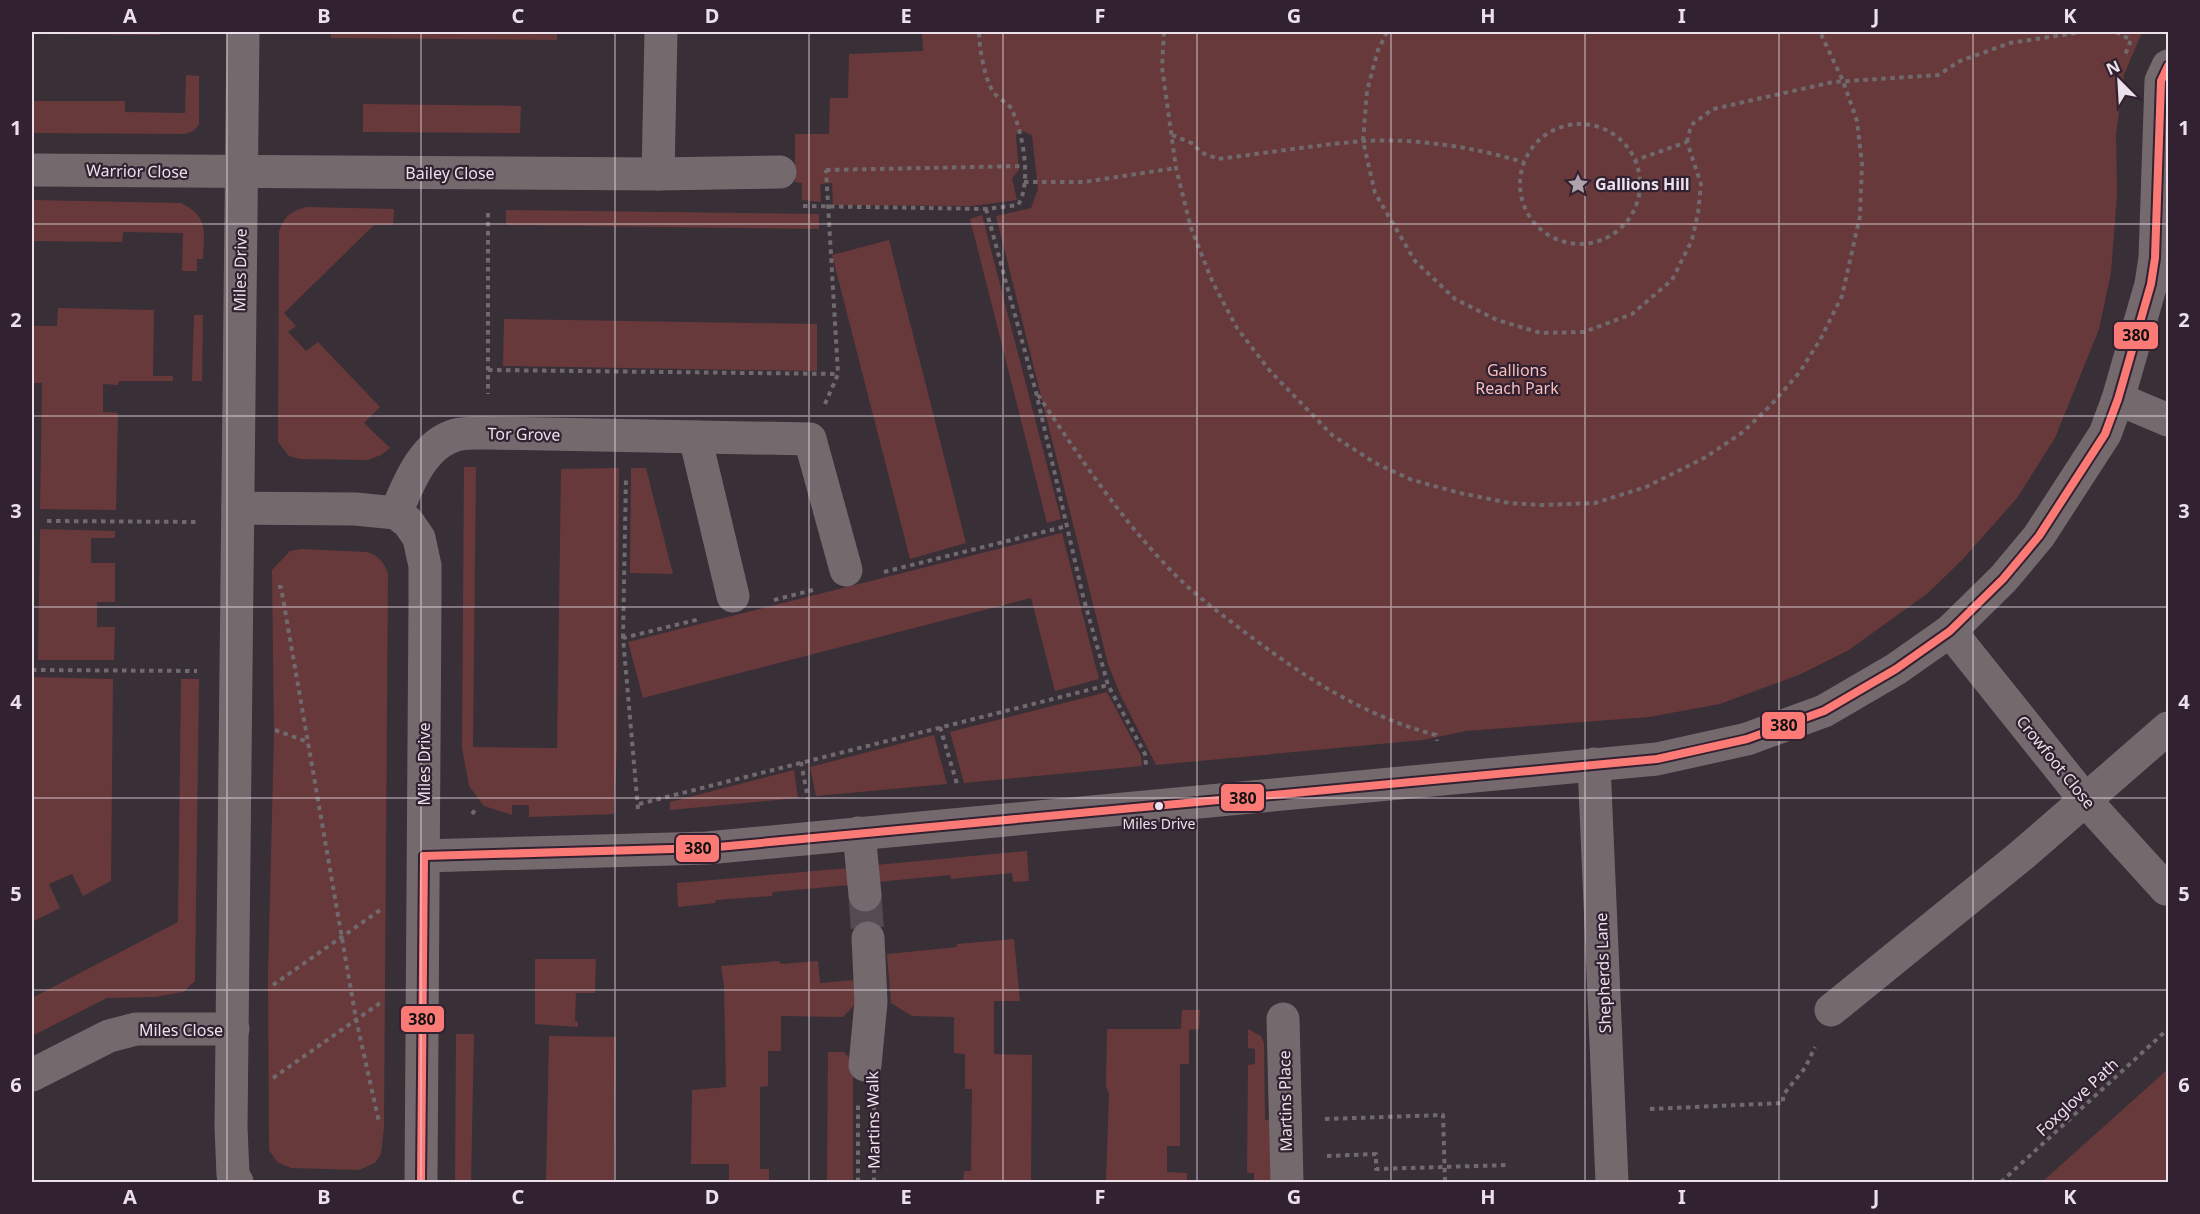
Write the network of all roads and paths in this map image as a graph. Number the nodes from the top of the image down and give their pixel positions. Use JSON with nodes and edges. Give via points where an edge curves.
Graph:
{"nodes":[{"id":1,"x":243,"y":32,"type":"edge"},
{"id":2,"x":661,"y":32,"type":"edge"},
{"id":3,"x":979,"y":32,"type":"edge"},
{"id":4,"x":1164,"y":32,"type":"edge"},
{"id":5,"x":1388,"y":32,"type":"edge"},
{"id":6,"x":1820,"y":32,"type":"edge"},
{"id":7,"x":2082,"y":32,"type":"edge"},
{"id":8,"x":2169,"y":66,"type":"edge"},
{"id":9,"x":1843,"y":81,"type":"junction"},
{"id":10,"x":1172,"y":135,"type":"junction"},
{"id":11,"x":1363,"y":141,"type":"junction"},
{"id":12,"x":1688,"y":142,"type":"junction"},
{"id":13,"x":1636,"y":160,"type":"junction"},
{"id":14,"x":1523,"y":162,"type":"junction"},
{"id":15,"x":1023,"y":166,"type":"junction"},
{"id":16,"x":1176,"y":168,"type":"junction"},
{"id":17,"x":32,"y":170,"type":"edge"},
{"id":18,"x":826,"y":170,"type":"junction"},
{"id":19,"x":783,"y":171,"type":"junction"},
{"id":20,"x":242,"y":172,"type":"junction"},
{"id":21,"x":487,"y":173,"type":"junction"},
{"id":22,"x":658,"y":174,"type":"junction"},
{"id":23,"x":1024,"y":182,"type":"junction"},
{"id":24,"x":828,"y":208,"type":"junction"},
{"id":25,"x":986,"y":208,"type":"junction"},
{"id":26,"x":488,"y":370,"type":"junction"},
{"id":27,"x":838,"y":374,"type":"junction"},
{"id":28,"x":1036,"y":392,"type":"junction"},
{"id":29,"x":2118,"y":399,"type":"junction"},
{"id":30,"x":488,"y":403,"type":"dead end"},
{"id":31,"x":2169,"y":420,"type":"edge"},
{"id":32,"x":627,"y":436,"type":"junction"},
{"id":33,"x":694,"y":436,"type":"junction"},
{"id":34,"x":810,"y":439,"type":"junction"},
{"id":35,"x":238,"y":508,"type":"junction"},
{"id":36,"x":396,"y":513,"type":"junction"},
{"id":37,"x":47,"y":521,"type":"dead end"},
{"id":38,"x":173,"y":522,"type":"dead end"},
{"id":39,"x":1067,"y":526,"type":"junction"},
{"id":40,"x":846,"y":570,"type":"dead end"},
{"id":41,"x":884,"y":573,"type":"dead end"},
{"id":42,"x":273,"y":587,"type":"dead end"},
{"id":43,"x":815,"y":590,"type":"dead end"},
{"id":44,"x":733,"y":596,"type":"dead end"},
{"id":45,"x":770,"y":602,"type":"dead end"},
{"id":46,"x":702,"y":618,"type":"dead end"},
{"id":47,"x":1950,"y":631,"type":"junction"},
{"id":48,"x":623,"y":638,"type":"junction"},
{"id":49,"x":32,"y":670,"type":"edge"},
{"id":50,"x":176,"y":672,"type":"dead end"},
{"id":51,"x":1108,"y":685,"type":"junction"},
{"id":52,"x":266,"y":726,"type":"dead end"},
{"id":53,"x":940,"y":727,"type":"junction"},
{"id":54,"x":2169,"y":728,"type":"edge"},
{"id":55,"x":1436,"y":735,"type":"dead end"},
{"id":56,"x":308,"y":742,"type":"junction"},
{"id":57,"x":801,"y":762,"type":"junction"},
{"id":58,"x":1594,"y":764,"type":"junction"},
{"id":59,"x":1146,"y":766,"type":"dead end"},
{"id":60,"x":958,"y":790,"type":"dead end"},
{"id":61,"x":2086,"y":801,"type":"junction"},
{"id":62,"x":639,"y":804,"type":"junction"},
{"id":63,"x":809,"y":805,"type":"dead end"},
{"id":64,"x":638,"y":812,"type":"dead end"},
{"id":65,"x":859,"y":833,"type":"junction"},
{"id":66,"x":424,"y":856,"type":"junction"},
{"id":67,"x":2166,"y":889,"type":"dead end"},
{"id":68,"x":865,"y":895,"type":"tunnel mouth"},
{"id":69,"x":392,"y":906,"type":"dead end"},
{"id":70,"x":342,"y":937,"type":"junction"},
{"id":71,"x":868,"y":938,"type":"tunnel mouth"},
{"id":72,"x":269,"y":988,"type":"dead end"},
{"id":73,"x":384,"y":1000,"type":"dead end"},
{"id":74,"x":1831,"y":1010,"type":"dead end"},
{"id":75,"x":356,"y":1019,"type":"junction"},
{"id":76,"x":1283,"y":1019,"type":"dead end"},
{"id":77,"x":233,"y":1029,"type":"junction"},
{"id":78,"x":2169,"y":1029,"type":"edge"},
{"id":79,"x":865,"y":1065,"type":"junction"},
{"id":80,"x":1805,"y":1068,"type":"dead end"},
{"id":81,"x":32,"y":1075,"type":"edge"},
{"id":82,"x":268,"y":1081,"type":"dead end"},
{"id":83,"x":1671,"y":1108,"type":"dead end"},
{"id":84,"x":1319,"y":1119,"type":"dead end"},
{"id":85,"x":380,"y":1130,"type":"dead end"},
{"id":86,"x":1320,"y":1156,"type":"dead end"},
{"id":87,"x":1509,"y":1165,"type":"dead end"},
{"id":88,"x":1444,"y":1167,"type":"junction"},
{"id":89,"x":237,"y":1182,"type":"edge"},
{"id":90,"x":421,"y":1182,"type":"edge"},
{"id":91,"x":858,"y":1182,"type":"edge"},
{"id":92,"x":874,"y":1182,"type":"edge"},
{"id":93,"x":1287,"y":1182,"type":"edge"},
{"id":94,"x":1445,"y":1182,"type":"edge"},
{"id":95,"x":1612,"y":1182,"type":"edge"},
{"id":96,"x":2001,"y":1182,"type":"edge"}],
"edges":[{"from":1,"to":20,"type":"street","name":"Miles Drive"},
{"from":2,"to":22,"type":"street"},
{"from":3,"to":15,"type":"path","via":[[994,94],[1011,107],[1020,130]]},
{"from":4,"to":10,"type":"path","via":[[1162,67]]},
{"from":5,"to":11,"type":"path","via":[[1378,50],[1367,92]]},
{"from":6,"to":9,"type":"path"},
{"from":7,"to":9,"type":"path","via":[[2010,43],[1960,61],[1938,75]]},
{"from":8,"to":29,"type":"street","via":[[2161,81],[2155,258]]},
{"from":9,"to":12,"type":"path","via":[[1713,109],[1691,125]]},
{"from":9,"to":16,"type":"path","via":[[1857,121],[1862,164],[1860,216],[1842,296],[1820,340],[1799,373],[1743,432],[1706,457],[1646,487],[1595,503],[1509,503],[1460,493],[1412,480],[1375,463],[1332,435],[1270,372],[1237,328],[1191,228]]},
{"from":10,"to":11,"type":"path","via":[[1218,159]]},
{"from":10,"to":16,"type":"path"},
{"from":11,"to":12,"type":"path","via":[[1375,193],[1415,261],[1455,299],[1497,320],[1541,333],[1584,332],[1632,314],[1672,280],[1692,240],[1698,213],[1701,184]]},
{"from":11,"to":14,"type":"path","via":[[1449,146]]},
{"from":12,"to":13,"type":"path"},
{"from":13,"to":14,"type":"path","via":[[1628,147],[1602,128],[1571,124],[1542,137]]},
{"from":13,"to":14,"type":"path","via":[[1640,180],[1638,199],[1630,217],[1617,232],[1580,245],[1561,242],[1544,233],[1530,218],[1519,182]]},
{"from":15,"to":18,"type":"path"},
{"from":15,"to":23,"type":"path"},
{"from":16,"to":23,"type":"path","via":[[1084,182]]},
{"from":17,"to":20,"type":"street","name":"Warrior Close"},
{"from":18,"to":19,"type":"path"},
{"from":18,"to":24,"type":"path"},
{"from":19,"to":22,"type":"street","name":"Bailey Close"},
{"from":19,"to":24,"type":"path","via":[[786,206]]},
{"from":20,"to":21,"type":"street","name":"Bailey Close"},
{"from":20,"to":35,"type":"street","name":"Miles Drive"},
{"from":21,"to":22,"type":"street","name":"Bailey Close"},
{"from":21,"to":26,"type":"path"},
{"from":23,"to":25,"type":"path","via":[[1024,196],[1018,205]]},
{"from":24,"to":25,"type":"path"},
{"from":24,"to":27,"type":"path"},
{"from":25,"to":28,"type":"path"},
{"from":26,"to":27,"type":"path"},
{"from":26,"to":30,"type":"path"},
{"from":27,"to":34,"type":"path"},
{"from":28,"to":39,"type":"path"},
{"from":28,"to":55,"type":"path","via":[[1119,511],[1164,564],[1204,602],[1285,663],[1354,705]]},
{"from":29,"to":31,"type":"street"},
{"from":29,"to":47,"type":"street","via":[[2105,434],[2039,536],[2003,579]]},
{"from":32,"to":33,"type":"street","name":"Tor Grove"},
{"from":32,"to":36,"type":"street","name":"Tor Grove","via":[[456,434],[435,445],[416,471]]},
{"from":32,"to":48,"type":"path"},
{"from":33,"to":34,"type":"street","name":"Tor Grove"},
{"from":33,"to":44,"type":"street"},
{"from":34,"to":40,"type":"street"},
{"from":35,"to":36,"type":"street"},
{"from":35,"to":77,"type":"street","name":"Miles Drive"},
{"from":36,"to":66,"type":"street","name":"Miles Drive","via":[[419,538],[425,566]]},
{"from":37,"to":38,"type":"path"},
{"from":39,"to":41,"type":"path"},
{"from":39,"to":51,"type":"path"},
{"from":42,"to":56,"type":"path","via":[[281,587]]},
{"from":43,"to":45,"type":"path"},
{"from":46,"to":48,"type":"path"},
{"from":47,"to":58,"type":"street","via":[[1896,669],[1824,711],[1747,739],[1657,759]]},
{"from":47,"to":61,"type":"street","name":"Crowfoot Close"},
{"from":48,"to":62,"type":"path"},
{"from":49,"to":50,"type":"path"},
{"from":51,"to":53,"type":"path"},
{"from":51,"to":59,"type":"path","via":[[1145,754]]},
{"from":52,"to":56,"type":"path"},
{"from":53,"to":57,"type":"path"},
{"from":53,"to":60,"type":"path"},
{"from":54,"to":61,"type":"street"},
{"from":56,"to":70,"type":"path"},
{"from":57,"to":62,"type":"path"},
{"from":57,"to":63,"type":"path"},
{"from":58,"to":65,"type":"street"},
{"from":58,"to":95,"type":"street","name":"Shepherds Lane"},
{"from":61,"to":67,"type":"street","name":"Crowfoot Close"},
{"from":61,"to":74,"type":"street"},
{"from":62,"to":64,"type":"path"},
{"from":65,"to":66,"type":"street","via":[[707,848]]},
{"from":65,"to":68,"type":"street"},
{"from":66,"to":90,"type":"street","name":"Miles Drive"},
{"from":69,"to":70,"type":"path"},
{"from":70,"to":72,"type":"path"},
{"from":70,"to":75,"type":"path"},
{"from":71,"to":79,"type":"street","name":"Martins Walk","via":[[871,1002]]},
{"from":73,"to":75,"type":"path"},
{"from":75,"to":82,"type":"path"},
{"from":75,"to":85,"type":"path"},
{"from":76,"to":93,"type":"street","name":"Martins Place"},
{"from":77,"to":81,"type":"street","name":"Miles Close","via":[[136,1029],[109,1036]]},
{"from":77,"to":89,"type":"street","name":"Miles Drive","via":[[231,1127],[233,1175]]},
{"from":78,"to":96,"type":"path","name":"Foxglove Path"},
{"from":79,"to":91,"type":"path","name":"Martins Walk","via":[[858,1065]]},
{"from":79,"to":92,"type":"path","name":"Martins Walk","via":[[874,1064]]},
{"from":80,"to":83,"type":"path","via":[[1784,1095],[1783,1103]]},
{"from":84,"to":88,"type":"path","via":[[1443,1115]]},
{"from":86,"to":88,"type":"path","via":[[1376,1154],[1376,1169]]},
{"from":87,"to":88,"type":"path"},
{"from":88,"to":94,"type":"path"}]}
